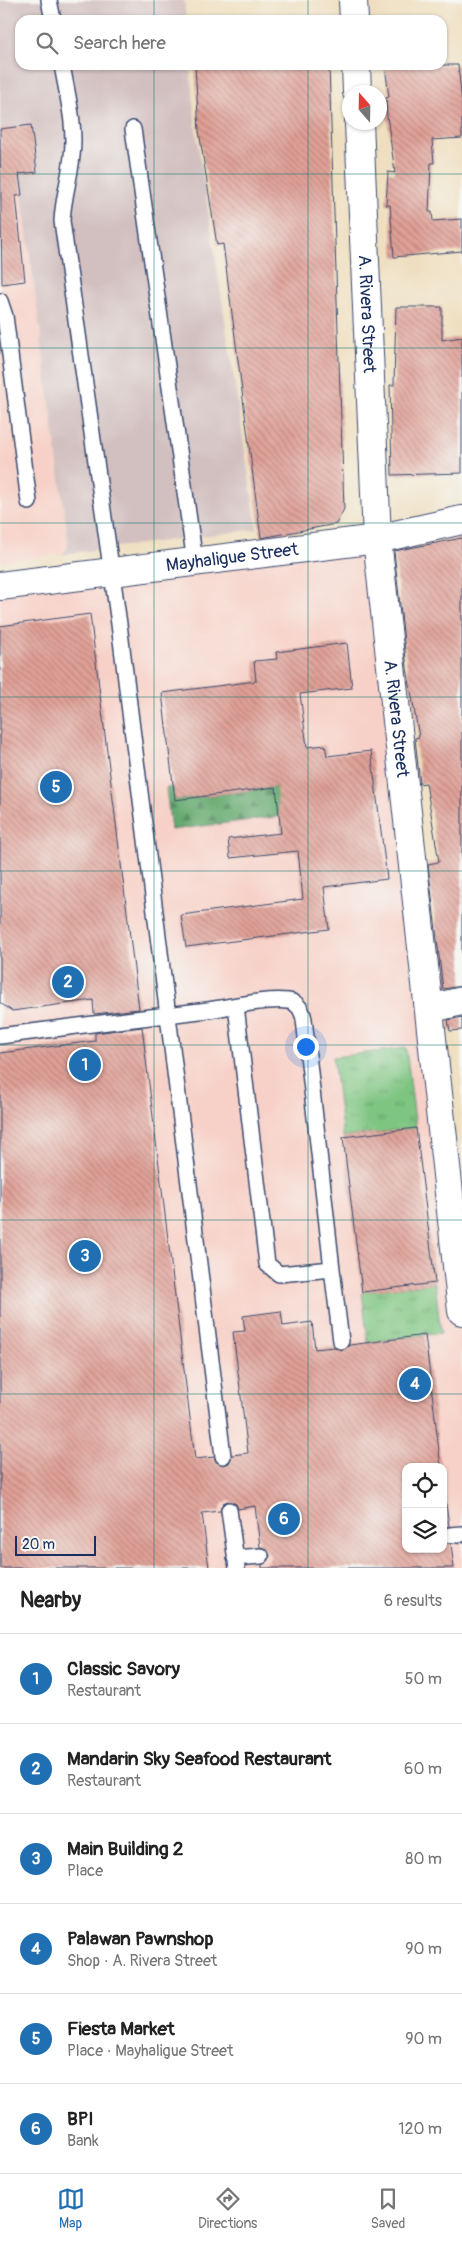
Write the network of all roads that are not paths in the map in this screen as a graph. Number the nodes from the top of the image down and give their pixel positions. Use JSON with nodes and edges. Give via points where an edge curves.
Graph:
{"nodes":[{"id":1,"x":49,"y":0,"type":"edge"},
{"id":2,"x":353,"y":0,"type":"edge"},
{"id":3,"x":52,"y":15,"type":"edge"},
{"id":4,"x":354,"y":15,"type":"edge"},
{"id":5,"x":63,"y":70,"type":"edge"},
{"id":6,"x":356,"y":70,"type":"edge"},
{"id":7,"x":357,"y":85,"type":"edge"},
{"id":8,"x":133,"y":129,"type":"dead end"},
{"id":9,"x":358,"y":130,"type":"edge"},
{"id":10,"x":0,"y":301,"type":"edge"},
{"id":11,"x":6,"y":374,"type":"edge"},
{"id":12,"x":29,"y":502,"type":"dead end"},
{"id":13,"x":462,"y":520,"type":"edge"},
{"id":14,"x":377,"y":539,"type":"junction"},
{"id":15,"x":195,"y":562,"type":"junction"},
{"id":16,"x":112,"y":572,"type":"junction"},
{"id":17,"x":0,"y":586,"type":"edge"},
{"id":18,"x":462,"y":1001,"type":"edge"},
{"id":19,"x":236,"y":1006,"type":"junction"},
{"id":20,"x":429,"y":1009,"type":"junction"},
{"id":21,"x":168,"y":1015,"type":"junction"},
{"id":22,"x":0,"y":1036,"type":"edge"},
{"id":23,"x":332,"y":1268,"type":"junction"},
{"id":24,"x":462,"y":1311,"type":"edge"},
{"id":25,"x":341,"y":1341,"type":"dead end"},
{"id":26,"x":223,"y":1456,"type":"dead end"},
{"id":27,"x":230,"y":1510,"type":"dead end"},
{"id":28,"x":261,"y":1556,"type":"dead end"},
{"id":29,"x":236,"y":1563,"type":"edge"}],
"edges":[{"from":1,"to":3,"type":"lane"},
{"from":2,"to":4,"type":"street"},
{"from":5,"to":16,"type":"lane","via":[[72,118],[73,155],[62,201],[62,220]]},
{"from":6,"to":7,"type":"street"},
{"from":8,"to":15,"type":"lane"},
{"from":9,"to":14,"type":"street","name":"A. Rivera Street"},
{"from":10,"to":11,"type":"lane","via":[[5,316]]},
{"from":11,"to":12,"type":"lane"},
{"from":13,"to":14,"type":"street","name":"Mayhaligue Street"},
{"from":14,"to":15,"type":"street","name":"Mayhaligue Street"},
{"from":14,"to":20,"type":"street","name":"A. Rivera Street"},
{"from":15,"to":16,"type":"street","name":"Mayhaligue Street"},
{"from":16,"to":17,"type":"street","name":"Mayhaligue Street"},
{"from":16,"to":21,"type":"lane"},
{"from":18,"to":20,"type":"street"},
{"from":19,"to":21,"type":"lane"},
{"from":19,"to":23,"type":"lane","via":[[287,1001],[297,1005],[302,1012]]},
{"from":19,"to":23,"type":"lane","via":[[267,1264],[279,1274]]},
{"from":20,"to":24,"type":"street","name":"A. Rivera Street"},
{"from":21,"to":22,"type":"lane"},
{"from":21,"to":26,"type":"lane"},
{"from":23,"to":25,"type":"lane"},
{"from":27,"to":29,"type":"lane"},
{"from":28,"to":29,"type":"lane"}]}
